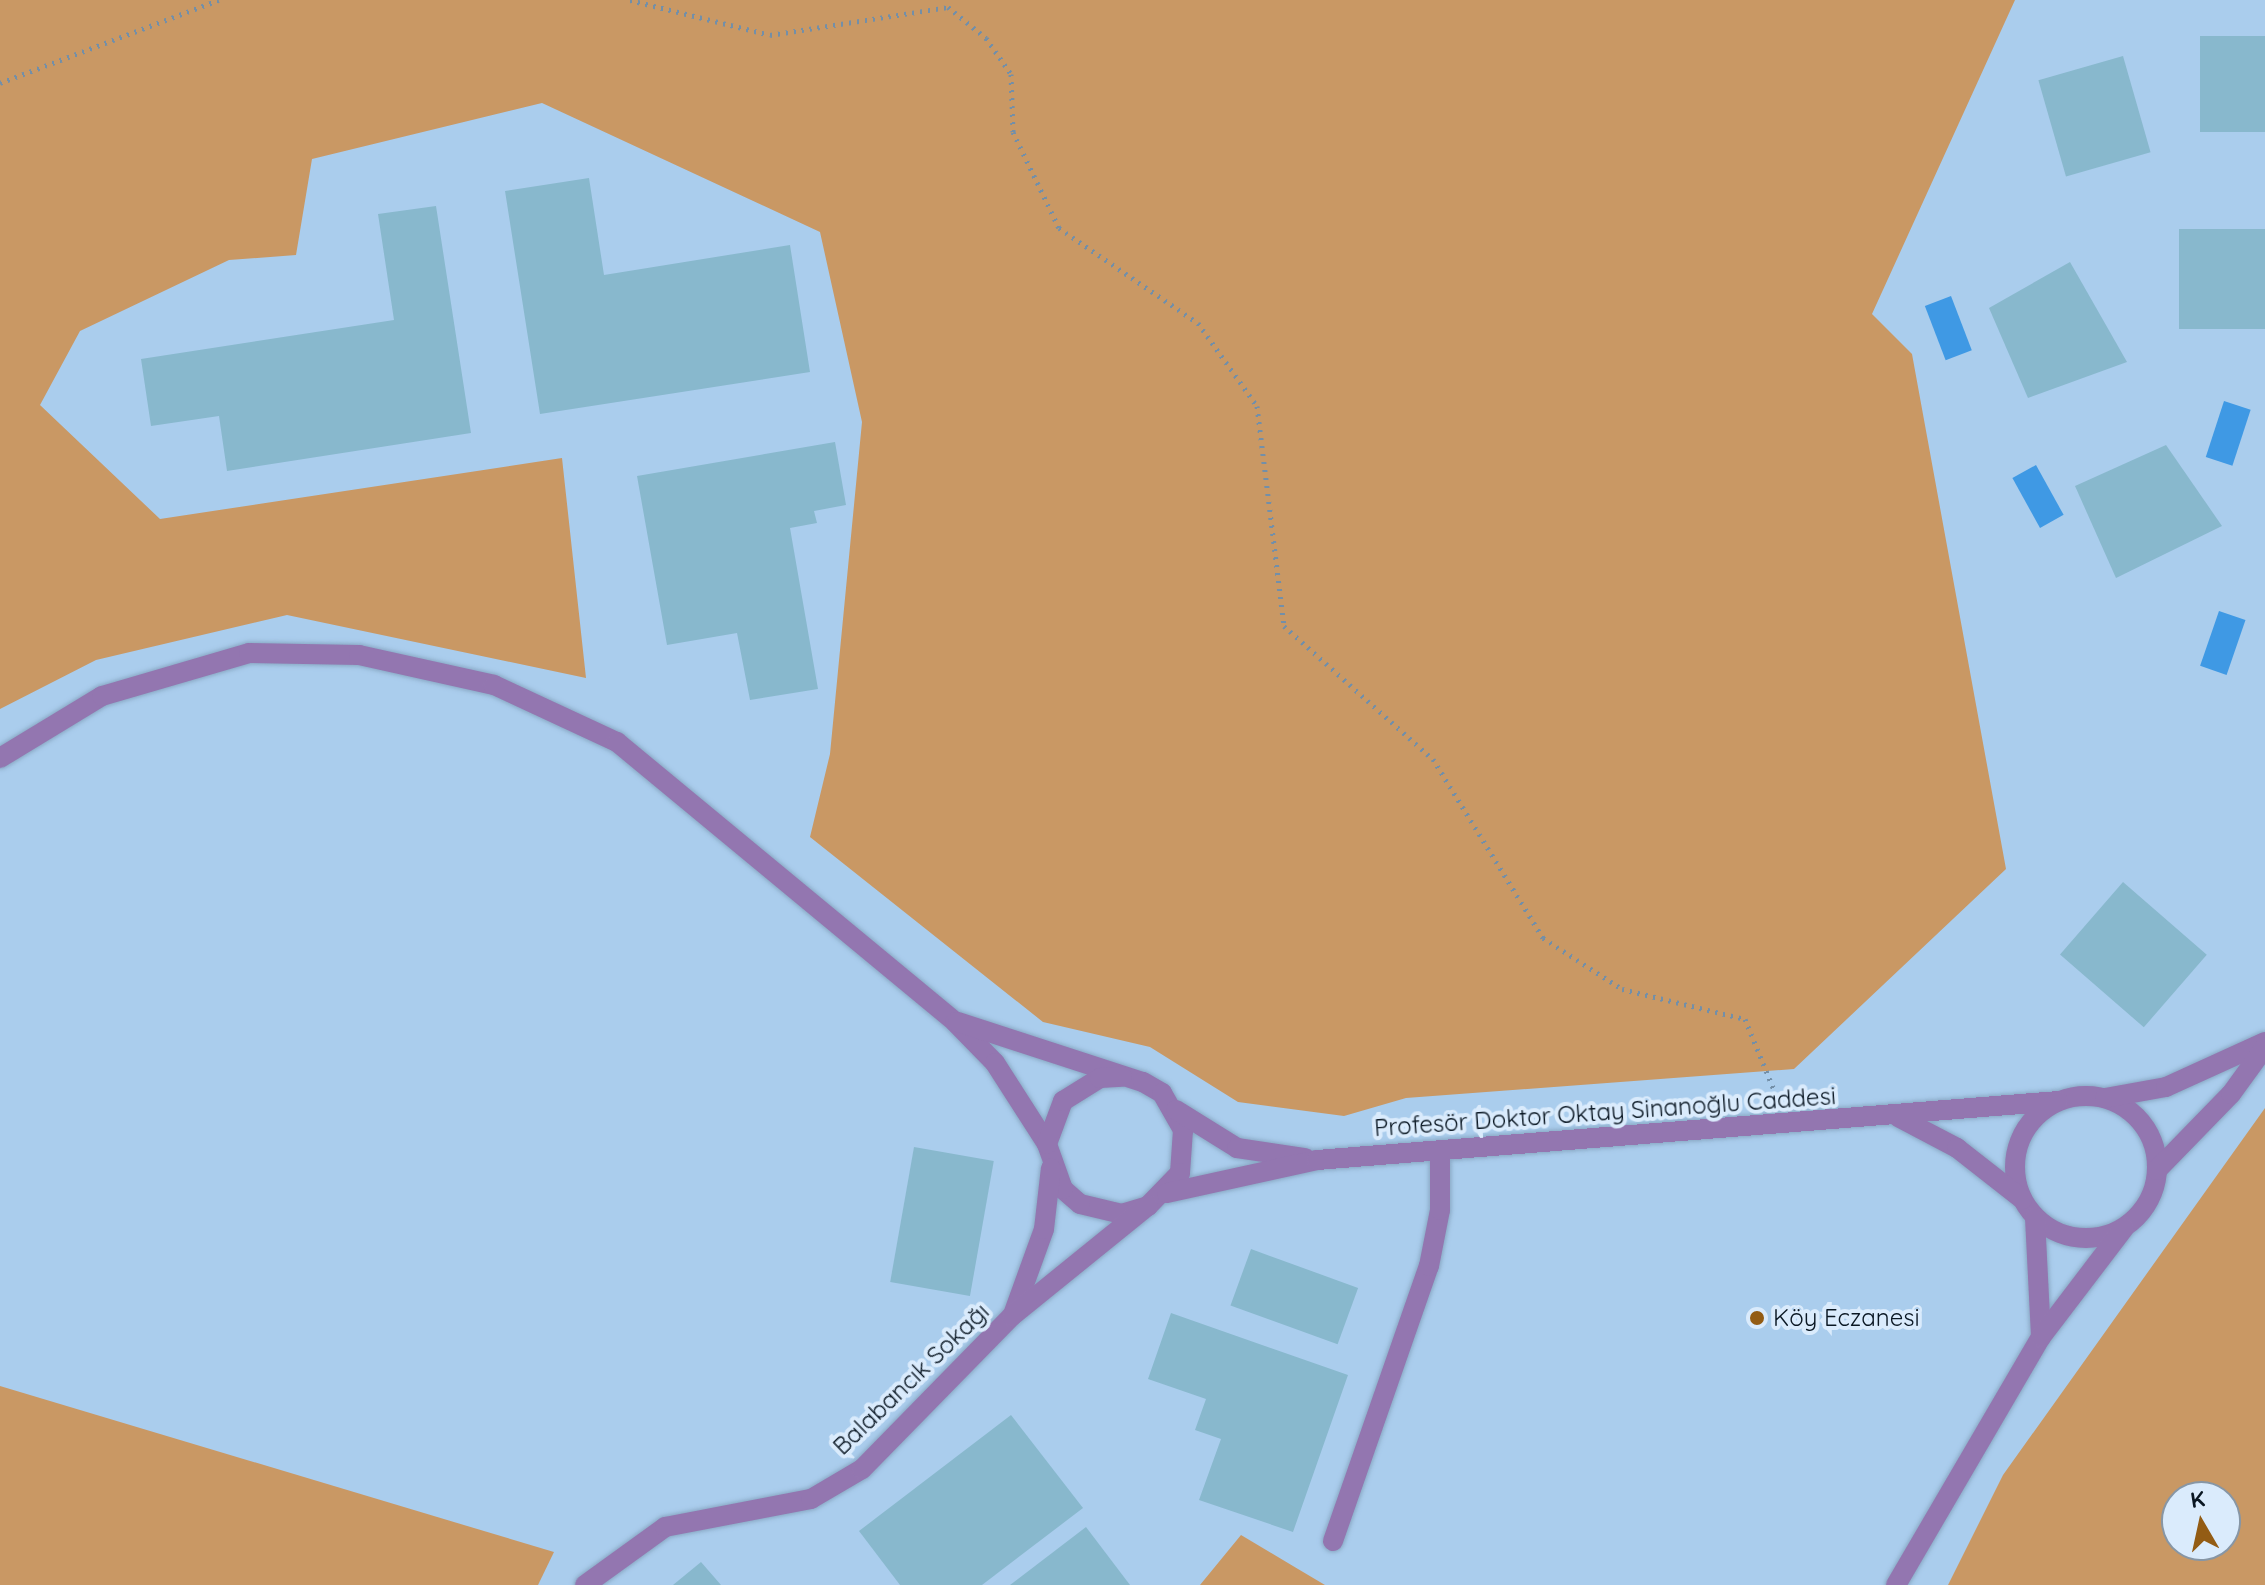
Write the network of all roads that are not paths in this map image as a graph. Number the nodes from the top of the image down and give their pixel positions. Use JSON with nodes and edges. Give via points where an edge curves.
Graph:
{"nodes":[{"id":1,"x":0,"y":758,"type":"edge"},
{"id":2,"x":955,"y":1022,"type":"junction"},
{"id":3,"x":2265,"y":1045,"type":"edge"},
{"id":4,"x":1122,"y":1077,"type":"junction"},
{"id":5,"x":2105,"y":1098,"type":"junction"},
{"id":6,"x":2058,"y":1101,"type":"junction"},
{"id":7,"x":1176,"y":1110,"type":"junction"},
{"id":8,"x":1898,"y":1117,"type":"junction"},
{"id":9,"x":1047,"y":1144,"type":"junction"},
{"id":10,"x":1440,"y":1151,"type":"junction"},
{"id":11,"x":1317,"y":1160,"type":"junction"},
{"id":12,"x":1051,"y":1168,"type":"junction"},
{"id":13,"x":2157,"y":1170,"type":"junction"},
{"id":14,"x":1167,"y":1193,"type":"junction"},
{"id":15,"x":2022,"y":1199,"type":"junction"},
{"id":16,"x":1148,"y":1206,"type":"junction"},
{"id":17,"x":2035,"y":1218,"type":"junction"},
{"id":18,"x":2124,"y":1228,"type":"junction"},
{"id":19,"x":1012,"y":1316,"type":"junction"},
{"id":20,"x":2041,"y":1337,"type":"junction"},
{"id":21,"x":1333,"y":1541,"type":"dead end"},
{"id":22,"x":585,"y":1585,"type":"edge"},
{"id":23,"x":1896,"y":1585,"type":"edge"}],
"edges":[{"from":1,"to":2,"type":"street","via":[[102,696],[249,653],[359,655],[494,685],[617,742]]},
{"from":2,"to":4,"type":"street"},
{"from":2,"to":9,"type":"street","via":[[995,1063]]},
{"from":3,"to":5,"type":"street","via":[[2166,1087]]},
{"from":3,"to":13,"type":"street","via":[[2231,1094]]},
{"from":4,"to":7,"type":"street","via":[[1162,1093]]},
{"from":4,"to":9,"type":"street","via":[[1100,1078],[1063,1101]]},
{"from":5,"to":6,"type":"street"},
{"from":5,"to":13,"type":"street","via":[[2144,1125]]},
{"from":6,"to":8,"type":"street","name":"Profesör Doktor Oktay Sinanoğlu Caddesi"},
{"from":6,"to":15,"type":"street","via":[[2038,1114],[2014,1155]]},
{"from":7,"to":11,"type":"street","name":"Profesör Doktor Oktay Sinanoğlu Caddesi","via":[[1237,1148]]},
{"from":7,"to":14,"type":"street","via":[[1185,1152]]},
{"from":8,"to":10,"type":"street","name":"Profesör Doktor Oktay Sinanoğlu Caddesi"},
{"from":8,"to":15,"type":"street","via":[[1957,1148]]},
{"from":9,"to":12,"type":"street"},
{"from":10,"to":11,"type":"street","name":"Profesör Doktor Oktay Sinanoğlu Caddesi"},
{"from":10,"to":21,"type":"street","via":[[1440,1210],[1429,1266]]},
{"from":11,"to":14,"type":"street","name":"Profesör Doktor Oktay Sinanoğlu Caddesi"},
{"from":12,"to":16,"type":"street","via":[[1080,1204],[1122,1214]]},
{"from":12,"to":19,"type":"street","name":"Balabancık Sokağı","via":[[1044,1229]]},
{"from":13,"to":18,"type":"street","via":[[2152,1193]]},
{"from":14,"to":16,"type":"street"},
{"from":15,"to":17,"type":"street"},
{"from":16,"to":19,"type":"street","name":"Balabancık Sokağı"},
{"from":17,"to":18,"type":"street","via":[[2076,1237]]},
{"from":17,"to":20,"type":"street"},
{"from":18,"to":20,"type":"street"},
{"from":19,"to":22,"type":"street","name":"Balabancık Sokağı","via":[[862,1469],[811,1499],[665,1527]]},
{"from":20,"to":23,"type":"street"}]}
